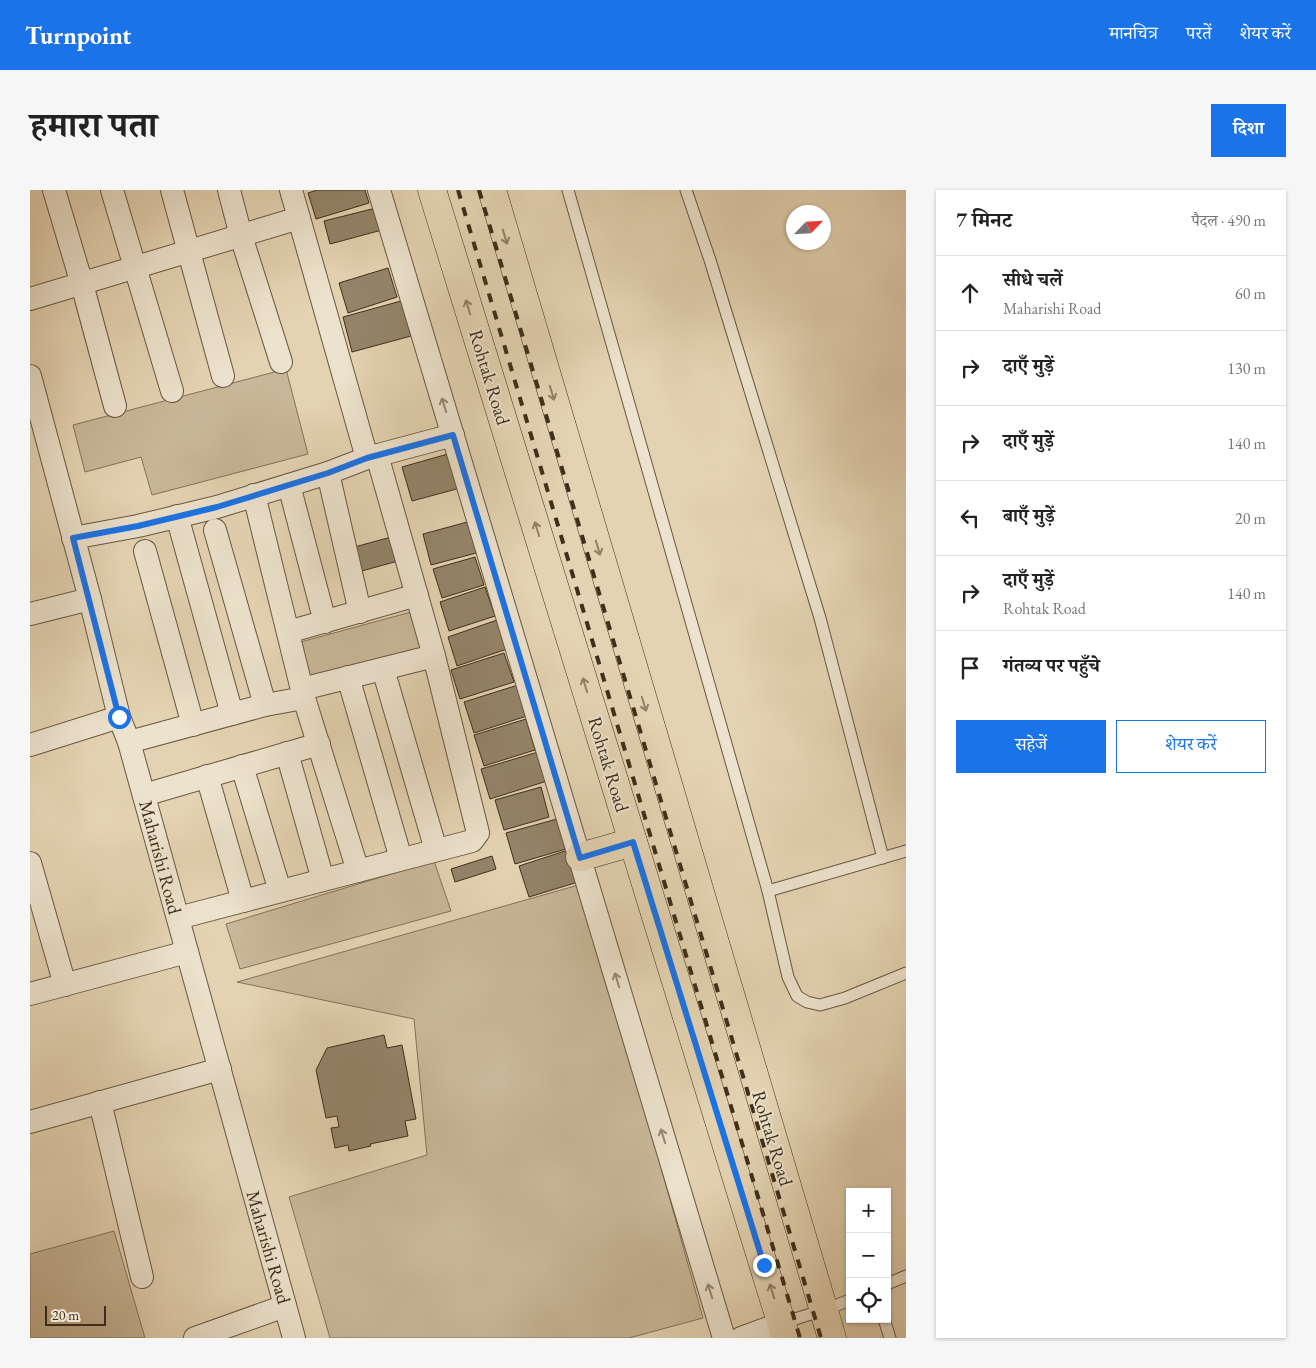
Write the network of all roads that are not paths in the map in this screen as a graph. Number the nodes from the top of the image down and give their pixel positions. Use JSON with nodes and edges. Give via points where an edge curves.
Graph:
{"nodes":[{"id":1,"x":54,"y":190,"type":"edge"},
{"id":2,"x":112,"y":190,"type":"edge"},
{"id":3,"x":172,"y":190,"type":"edge"},
{"id":4,"x":229,"y":190,"type":"edge"},
{"id":5,"x":292,"y":190,"type":"edge"},
{"id":6,"x":379,"y":190,"type":"edge"},
{"id":7,"x":432,"y":190,"type":"edge"},
{"id":8,"x":492,"y":190,"type":"edge"},
{"id":9,"x":568,"y":190,"type":"edge"},
{"id":10,"x":686,"y":190,"type":"edge"},
{"id":11,"x":299,"y":218,"type":"junction"},
{"id":12,"x":241,"y":236,"type":"junction"},
{"id":13,"x":188,"y":252,"type":"junction"},
{"id":14,"x":136,"y":268,"type":"junction"},
{"id":15,"x":82,"y":284,"type":"junction"},
{"id":16,"x":30,"y":300,"type":"edge"},
{"id":17,"x":281,"y":362,"type":"dead end"},
{"id":18,"x":30,"y":376,"type":"edge"},
{"id":19,"x":223,"y":376,"type":"dead end"},
{"id":20,"x":172,"y":391,"type":"dead end"},
{"id":21,"x":116,"y":406,"type":"dead end"},
{"id":22,"x":453,"y":435,"type":"junction"},
{"id":23,"x":372,"y":456,"type":"junction"},
{"id":24,"x":328,"y":473,"type":"junction"},
{"id":25,"x":289,"y":485,"type":"junction"},
{"id":26,"x":254,"y":495,"type":"junction"},
{"id":27,"x":178,"y":516,"type":"junction"},
{"id":28,"x":215,"y":530,"type":"dead end"},
{"id":29,"x":73,"y":538,"type":"junction"},
{"id":30,"x":145,"y":550,"type":"dead end"},
{"id":31,"x":417,"y":595,"type":"junction"},
{"id":32,"x":90,"y":599,"type":"junction"},
{"id":33,"x":360,"y":612,"type":"junction"},
{"id":34,"x":30,"y":614,"type":"edge"},
{"id":35,"x":325,"y":622,"type":"junction"},
{"id":36,"x":288,"y":632,"type":"junction"},
{"id":37,"x":434,"y":656,"type":"junction"},
{"id":38,"x":382,"y":669,"type":"junction"},
{"id":39,"x":348,"y":677,"type":"junction"},
{"id":40,"x":303,"y":693,"type":"junction"},
{"id":41,"x":265,"y":705,"type":"junction"},
{"id":42,"x":232,"y":714,"type":"junction"},
{"id":43,"x":119,"y":717,"type":"junction"},
{"id":44,"x":193,"y":725,"type":"junction"},
{"id":45,"x":129,"y":742,"type":"junction"},
{"id":46,"x":318,"y":744,"type":"junction"},
{"id":47,"x":30,"y":745,"type":"edge"},
{"id":48,"x":287,"y":754,"type":"junction"},
{"id":49,"x":242,"y":766,"type":"junction"},
{"id":50,"x":207,"y":776,"type":"junction"},
{"id":51,"x":144,"y":795,"type":"junction"},
{"id":52,"x":633,"y":842,"type":"junction"},
{"id":53,"x":436,"y":850,"type":"junction"},
{"id":54,"x":906,"y":851,"type":"edge"},
{"id":55,"x":580,"y":858,"type":"junction"},
{"id":56,"x":883,"y":858,"type":"junction"},
{"id":57,"x":401,"y":860,"type":"junction"},
{"id":58,"x":30,"y":863,"type":"edge"},
{"id":59,"x":358,"y":871,"type":"junction"},
{"id":60,"x":323,"y":880,"type":"junction"},
{"id":61,"x":280,"y":891,"type":"junction"},
{"id":62,"x":768,"y":891,"type":"junction"},
{"id":63,"x":243,"y":901,"type":"junction"},
{"id":64,"x":178,"y":918,"type":"junction"},
{"id":65,"x":187,"y":952,"type":"junction"},
{"id":66,"x":906,"y":973,"type":"edge"},
{"id":67,"x":65,"y":985,"type":"junction"},
{"id":68,"x":30,"y":994,"type":"edge"},
{"id":69,"x":220,"y":1069,"type":"junction"},
{"id":70,"x":100,"y":1102,"type":"junction"},
{"id":71,"x":30,"y":1122,"type":"edge"},
{"id":72,"x":906,"y":1276,"type":"edge"},
{"id":73,"x":142,"y":1277,"type":"dead end"},
{"id":74,"x":891,"y":1282,"type":"edge"},
{"id":75,"x":846,"y":1302,"type":"edge"},
{"id":76,"x":285,"y":1306,"type":"junction"},
{"id":77,"x":824,"y":1310,"type":"junction"},
{"id":78,"x":885,"y":1323,"type":"edge"},
{"id":79,"x":784,"y":1331,"type":"edge"},
{"id":80,"x":195,"y":1338,"type":"edge"},
{"id":81,"x":294,"y":1338,"type":"edge"},
{"id":82,"x":724,"y":1338,"type":"edge"},
{"id":83,"x":741,"y":1338,"type":"edge"},
{"id":84,"x":832,"y":1338,"type":"edge"},
{"id":85,"x":890,"y":1338,"type":"edge"}],
"edges":[{"from":1,"to":15,"type":"street"},
{"from":2,"to":14,"type":"street"},
{"from":3,"to":13,"type":"street"},
{"from":4,"to":12,"type":"street"},
{"from":5,"to":11,"type":"street"},
{"from":22,"to":6,"type":"street","one_way":true},
{"from":52,"to":7,"type":"main road","name":"Rohtak Road","one_way":true},
{"from":8,"to":77,"type":"main road","name":"Rohtak Road","one_way":true},
{"from":9,"to":62,"type":"lane"},
{"from":10,"to":56,"type":"lane","via":[[820,618]]},
{"from":11,"to":12,"type":"street"},
{"from":11,"to":23,"type":"street"},
{"from":12,"to":13,"type":"street"},
{"from":12,"to":17,"type":"street"},
{"from":13,"to":14,"type":"street"},
{"from":13,"to":19,"type":"street"},
{"from":14,"to":15,"type":"street"},
{"from":14,"to":20,"type":"street"},
{"from":15,"to":16,"type":"street"},
{"from":15,"to":21,"type":"street"},
{"from":18,"to":29,"type":"street","name":"Maharishi Road"},
{"from":22,"to":23,"type":"street"},
{"from":22,"to":55,"type":"street"},
{"from":23,"to":24,"type":"street"},
{"from":23,"to":31,"type":"street"},
{"from":24,"to":25,"type":"street"},
{"from":24,"to":33,"type":"street"},
{"from":25,"to":26,"type":"street"},
{"from":25,"to":35,"type":"street"},
{"from":26,"to":27,"type":"street"},
{"from":26,"to":36,"type":"street"},
{"from":27,"to":29,"type":"street"},
{"from":27,"to":42,"type":"street"},
{"from":28,"to":41,"type":"street"},
{"from":29,"to":32,"type":"street","name":"Maharishi Road"},
{"from":30,"to":44,"type":"street"},
{"from":31,"to":33,"type":"street"},
{"from":31,"to":37,"type":"street"},
{"from":32,"to":34,"type":"street"},
{"from":32,"to":43,"type":"street","name":"Maharishi Road"},
{"from":33,"to":35,"type":"street"},
{"from":35,"to":36,"type":"street"},
{"from":36,"to":40,"type":"street"},
{"from":37,"to":38,"type":"street"},
{"from":37,"to":53,"type":"street","via":[[478,833],[472,841]]},
{"from":38,"to":39,"type":"street"},
{"from":38,"to":53,"type":"street"},
{"from":39,"to":40,"type":"street"},
{"from":39,"to":57,"type":"street"},
{"from":40,"to":41,"type":"street"},
{"from":40,"to":46,"type":"street"},
{"from":41,"to":42,"type":"street"},
{"from":42,"to":44,"type":"street"},
{"from":43,"to":45,"type":"street","name":"Maharishi Road"},
{"from":43,"to":47,"type":"street"},
{"from":44,"to":45,"type":"street"},
{"from":45,"to":51,"type":"street","name":"Maharishi Road"},
{"from":46,"to":48,"type":"street"},
{"from":46,"to":59,"type":"street"},
{"from":48,"to":49,"type":"street"},
{"from":48,"to":60,"type":"street"},
{"from":49,"to":50,"type":"street"},
{"from":49,"to":61,"type":"street"},
{"from":50,"to":51,"type":"street"},
{"from":50,"to":63,"type":"street"},
{"from":51,"to":64,"type":"street","name":"Maharishi Road"},
{"from":52,"to":55,"type":"main road"},
{"from":79,"to":52,"type":"main road","name":"Rohtak Road","one_way":true},
{"from":53,"to":57,"type":"street"},
{"from":54,"to":56,"type":"lane"},
{"from":82,"to":55,"type":"street","one_way":true},
{"from":56,"to":62,"type":"lane"},
{"from":57,"to":59,"type":"street"},
{"from":58,"to":67,"type":"street"},
{"from":59,"to":60,"type":"street"},
{"from":60,"to":61,"type":"street"},
{"from":61,"to":63,"type":"street"},
{"from":62,"to":66,"type":"lane","via":[[788,977],[798,996],[807,1002],[820,1005],[845,998]]},
{"from":63,"to":64,"type":"street"},
{"from":64,"to":65,"type":"street","name":"Maharishi Road"},
{"from":65,"to":67,"type":"street"},
{"from":65,"to":69,"type":"street","name":"Maharishi Road"},
{"from":67,"to":68,"type":"street"},
{"from":69,"to":70,"type":"street"},
{"from":69,"to":76,"type":"street","name":"Maharishi Road"},
{"from":70,"to":71,"type":"street"},
{"from":70,"to":73,"type":"street"},
{"from":72,"to":74,"type":"lane"},
{"from":75,"to":77,"type":"lane"},
{"from":76,"to":80,"type":"street"},
{"from":76,"to":81,"type":"street","name":"Maharishi Road"},
{"from":77,"to":79,"type":"lane"},
{"from":77,"to":84,"type":"main road","name":"Rohtak Road"},
{"from":78,"to":85,"type":"lane"},
{"from":79,"to":83,"type":"street"}]}
